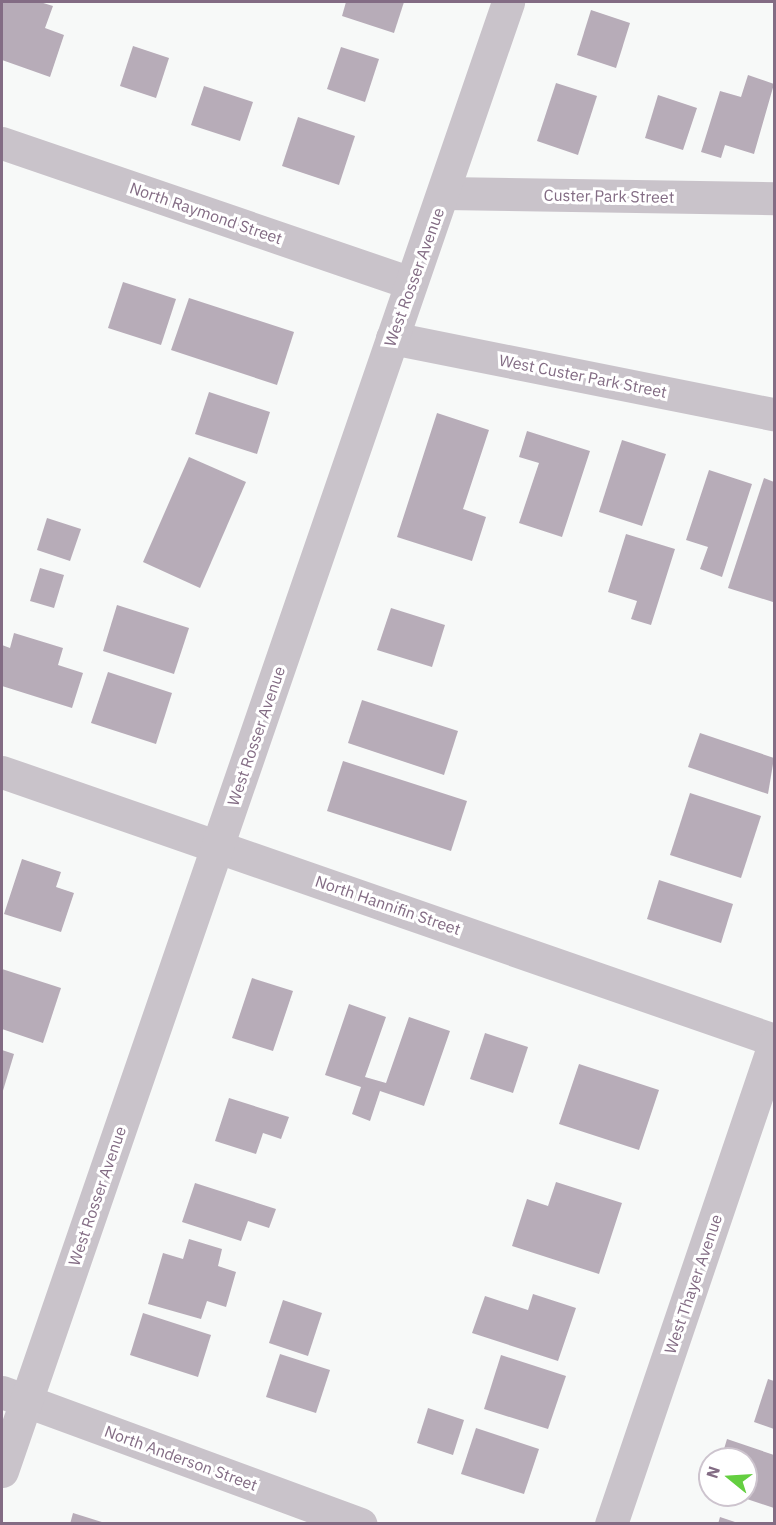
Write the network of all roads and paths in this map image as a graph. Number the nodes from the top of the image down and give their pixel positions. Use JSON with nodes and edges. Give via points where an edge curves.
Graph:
{"nodes":[{"id":1,"x":508,"y":2,"type":"edge"},
{"id":2,"x":2,"y":143,"type":"edge"},
{"id":3,"x":444,"y":193,"type":"junction"},
{"id":4,"x":774,"y":198,"type":"edge"},
{"id":5,"x":410,"y":283,"type":"junction"},
{"id":6,"x":392,"y":338,"type":"junction"},
{"id":7,"x":774,"y":414,"type":"edge"},
{"id":8,"x":2,"y":772,"type":"edge"},
{"id":9,"x":218,"y":846,"type":"junction"},
{"id":10,"x":774,"y":1042,"type":"edge"},
{"id":11,"x":14,"y":1396,"type":"edge"},
{"id":12,"x":2,"y":1471,"type":"edge"},
{"id":13,"x":360,"y":1524,"type":"edge"},
{"id":14,"x":611,"y":1524,"type":"edge"}],
"edges":[{"from":1,"to":3,"type":"street","name":"West Rosser Avenue"},
{"from":2,"to":5,"type":"street","name":"North Raymond Street"},
{"from":3,"to":4,"type":"street","name":"Custer Park Street"},
{"from":3,"to":5,"type":"street","name":"West Rosser Avenue"},
{"from":5,"to":6,"type":"street","name":"West Rosser Avenue"},
{"from":6,"to":7,"type":"street","name":"West Custer Park Street"},
{"from":6,"to":9,"type":"street","name":"West Rosser Avenue"},
{"from":8,"to":9,"type":"street","name":"North Hannifin Street"},
{"from":9,"to":10,"type":"street","name":"North Hannifin Street"},
{"from":9,"to":11,"type":"street","name":"West Rosser Avenue"},
{"from":10,"to":14,"type":"street","name":"West Thayer Avenue"},
{"from":11,"to":12,"type":"street","name":"West Rosser Avenue"},
{"from":11,"to":13,"type":"street","name":"North Anderson Street"}]}
